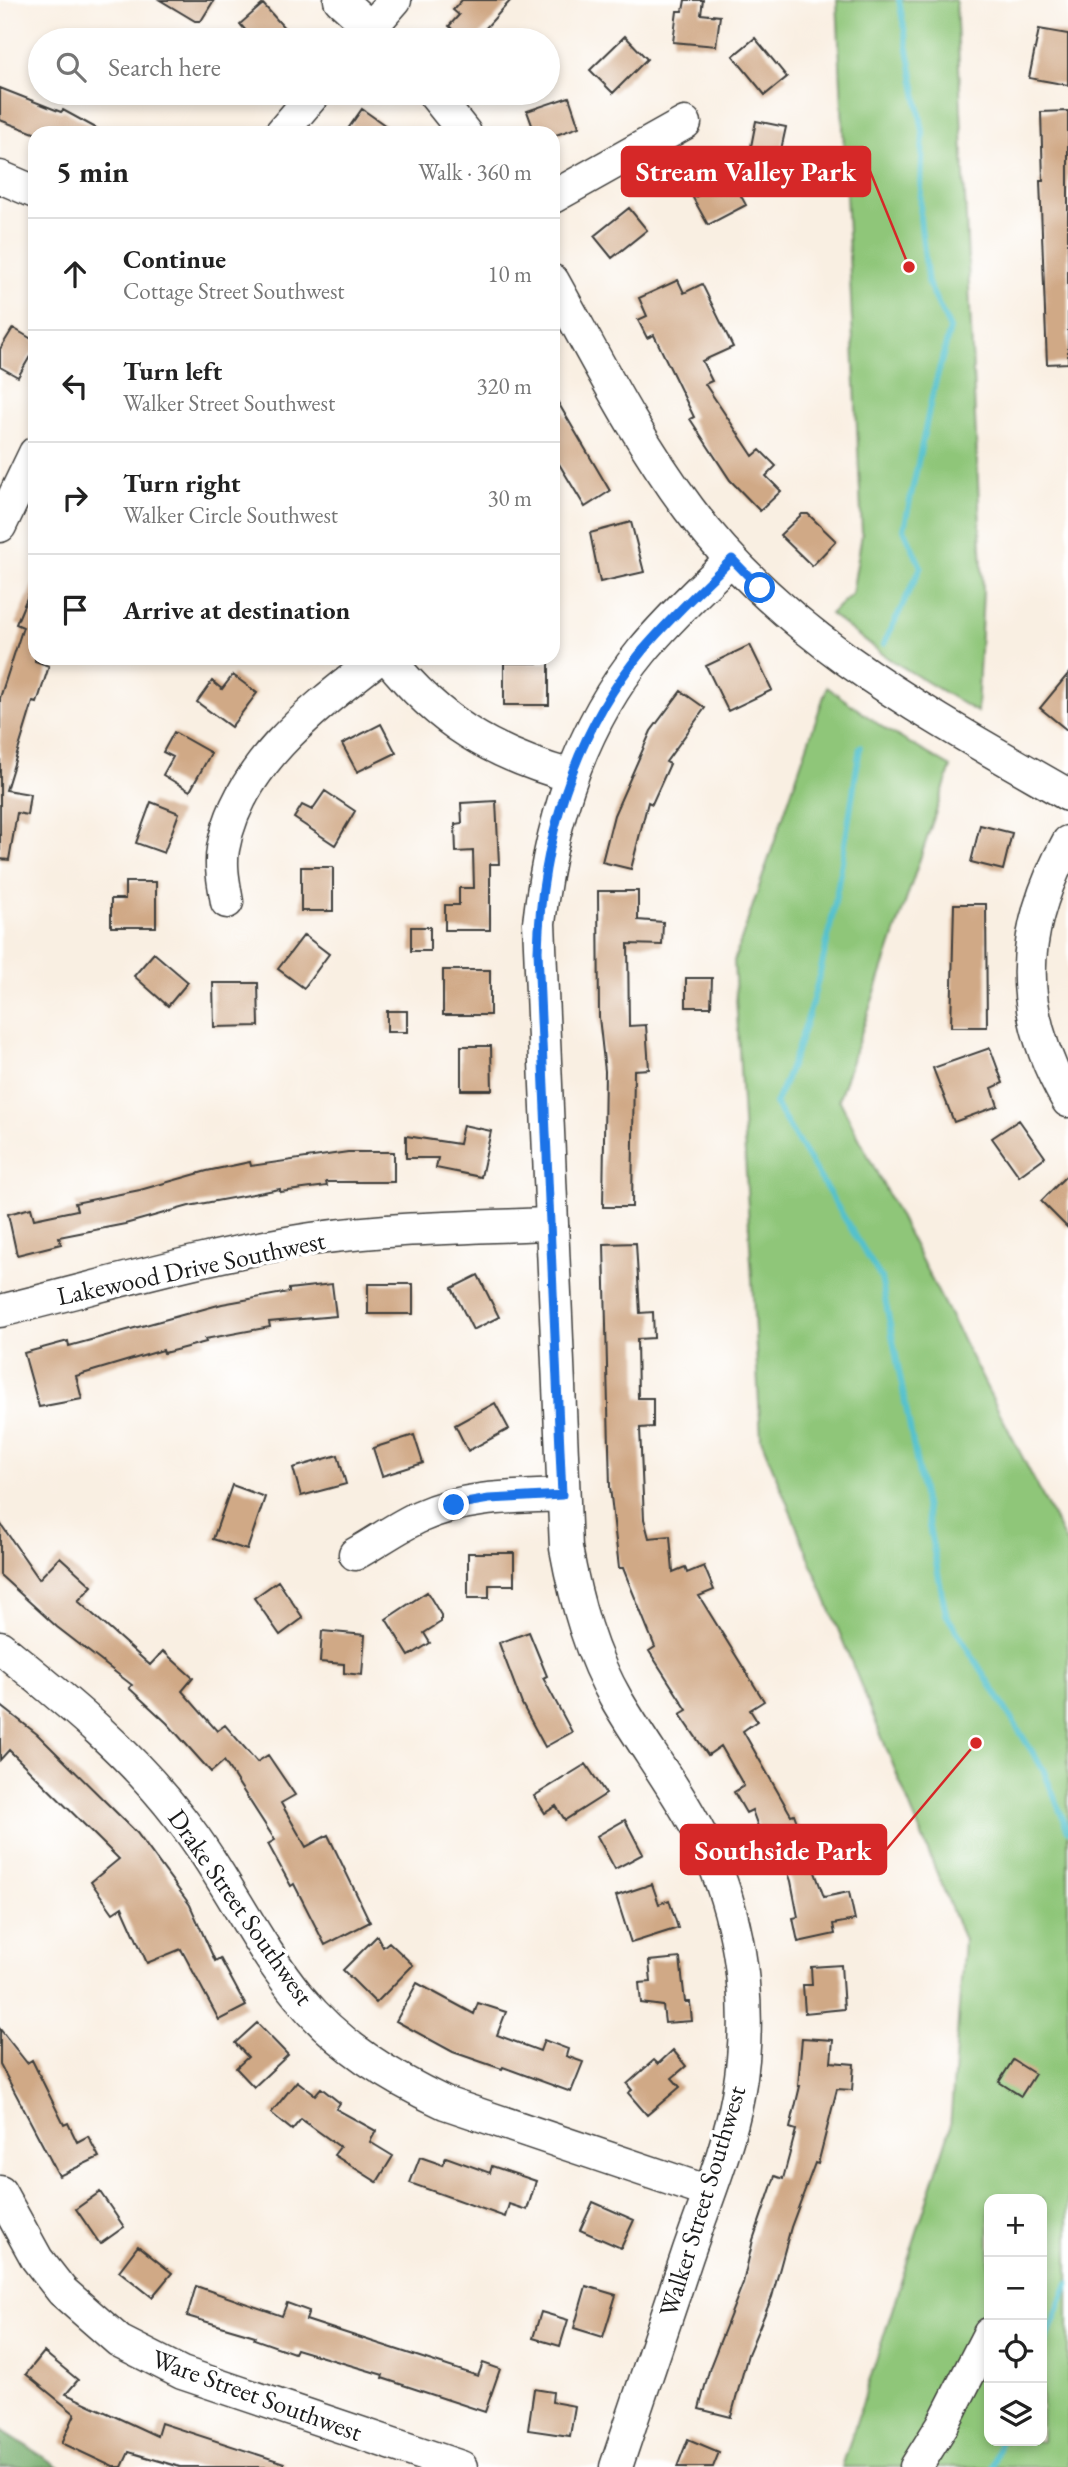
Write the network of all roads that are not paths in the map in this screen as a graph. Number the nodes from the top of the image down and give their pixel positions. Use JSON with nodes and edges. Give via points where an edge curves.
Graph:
{"nodes":[{"id":1,"x":340,"y":0,"type":"edge"},
{"id":2,"x":395,"y":0,"type":"edge"},
{"id":3,"x":365,"y":28,"type":"edge"},
{"id":4,"x":377,"y":28,"type":"edge"},
{"id":5,"x":305,"y":105,"type":"edge"},
{"id":6,"x":443,"y":105,"type":"edge"},
{"id":7,"x":685,"y":123,"type":"dead end"},
{"id":8,"x":287,"y":126,"type":"edge"},
{"id":9,"x":459,"y":126,"type":"edge"},
{"id":10,"x":0,"y":177,"type":"edge"},
{"id":11,"x":28,"y":189,"type":"edge"},
{"id":12,"x":560,"y":193,"type":"edge"},
{"id":13,"x":560,"y":293,"type":"edge"},
{"id":14,"x":28,"y":468,"type":"edge"},
{"id":15,"x":0,"y":526,"type":"edge"},
{"id":16,"x":732,"y":559,"type":"junction"},
{"id":17,"x":370,"y":665,"type":"edge"},
{"id":18,"x":393,"y":665,"type":"edge"},
{"id":19,"x":571,"y":776,"type":"junction"},
{"id":20,"x":1068,"y":795,"type":"edge"},
{"id":21,"x":1068,"y":842,"type":"edge"},
{"id":22,"x":226,"y":902,"type":"dead end"},
{"id":23,"x":1068,"y":1101,"type":"edge"},
{"id":24,"x":550,"y":1224,"type":"junction"},
{"id":25,"x":0,"y":1311,"type":"edge"},
{"id":26,"x":562,"y":1495,"type":"junction"},
{"id":27,"x":355,"y":1554,"type":"dead end"},
{"id":28,"x":0,"y":1647,"type":"edge"},
{"id":29,"x":709,"y":2192,"type":"junction"},
{"id":30,"x":3,"y":2205,"type":"edge"},
{"id":31,"x":984,"y":2344,"type":"edge"},
{"id":32,"x":461,"y":2467,"type":"edge"},
{"id":33,"x":616,"y":2467,"type":"edge"},
{"id":34,"x":916,"y":2467,"type":"edge"}],
"edges":[{"from":1,"to":3,"type":"street"},
{"from":2,"to":4,"type":"street"},
{"from":5,"to":8,"type":"street"},
{"from":6,"to":9,"type":"street"},
{"from":7,"to":12,"type":"street"},
{"from":10,"to":11,"type":"street"},
{"from":13,"to":16,"type":"street","via":[[663,473]]},
{"from":14,"to":15,"type":"street"},
{"from":16,"to":19,"type":"street","name":"Walker Street Southwest","via":[[641,652],[592,727]]},
{"from":16,"to":20,"type":"street","via":[[799,624],[867,676]]},
{"from":17,"to":22,"type":"street","via":[[291,731],[242,798],[223,850]]},
{"from":18,"to":19,"type":"street","via":[[409,685],[465,732],[497,751]]},
{"from":19,"to":24,"type":"street","name":"Walker Street Southwest","via":[[544,873],[539,923]]},
{"from":21,"to":23,"type":"street","via":[[1040,900],[1030,969],[1040,1041]]},
{"from":24,"to":25,"type":"street","name":"Lakewood Drive Southwest","via":[[311,1239]]},
{"from":24,"to":26,"type":"street","name":"Walker Street Southwest"},
{"from":26,"to":27,"type":"street","via":[[454,1505],[421,1516]]},
{"from":26,"to":29,"type":"street","name":"Walker Street Southwest","via":[[566,1548],[591,1646],[618,1702],[697,1827],[732,1915],[742,1972],[744,2049],[738,2096]]},
{"from":28,"to":29,"type":"street","name":"Drake Street Southwest","via":[[85,1717],[160,1793],[219,1872],[301,1999],[366,2060],[445,2103]]},
{"from":29,"to":33,"type":"street","name":"Walker Street Southwest"},
{"from":30,"to":32,"type":"street","name":"Ware Street Southwest","via":[[62,2291],[90,2319],[149,2358]]},
{"from":31,"to":34,"type":"street"}]}
